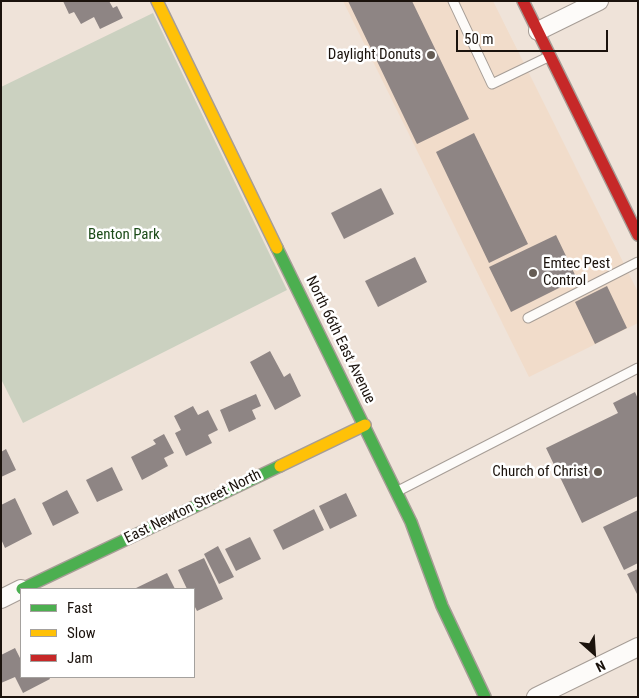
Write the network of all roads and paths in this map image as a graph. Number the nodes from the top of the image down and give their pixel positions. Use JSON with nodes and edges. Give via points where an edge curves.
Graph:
{"nodes":[{"id":1,"x":157,"y":1,"type":"edge"},
{"id":2,"x":453,"y":1,"type":"edge"},
{"id":3,"x":523,"y":1,"type":"edge"},
{"id":4,"x":599,"y":1,"type":"edge"},
{"id":5,"x":538,"y":31,"type":"junction"},
{"id":6,"x":550,"y":55,"type":"junction"},
{"id":7,"x":638,"y":235,"type":"edge"},
{"id":8,"x":638,"y":262,"type":"edge"},
{"id":9,"x":528,"y":318,"type":"dead end"},
{"id":10,"x":638,"y":368,"type":"edge"},
{"id":11,"x":365,"y":425,"type":"junction"},
{"id":12,"x":397,"y":492,"type":"junction"},
{"id":13,"x":23,"y":588,"type":"edge"},
{"id":14,"x":20,"y":590,"type":"edge"},
{"id":15,"x":1,"y":599,"type":"edge"},
{"id":16,"x":638,"y":647,"type":"edge"},
{"id":17,"x":484,"y":697,"type":"edge"},
{"id":18,"x":536,"y":697,"type":"edge"}],
"edges":[{"from":1,"to":11,"type":"street","name":"North 66th East Avenue"},
{"from":2,"to":6,"type":"lane","via":[[492,84]]},
{"from":3,"to":5,"type":"street"},
{"from":4,"to":5,"type":"street"},
{"from":5,"to":6,"type":"street"},
{"from":6,"to":7,"type":"street"},
{"from":8,"to":9,"type":"lane"},
{"from":10,"to":12,"type":"lane"},
{"from":11,"to":12,"type":"street","name":"North 66th East Avenue"},
{"from":11,"to":13,"type":"street","name":"East Newton Street North"},
{"from":12,"to":17,"type":"street","name":"North 66th East Avenue","via":[[421,545],[442,606]]},
{"from":14,"to":15,"type":"street","name":"East Newton Street North"},
{"from":16,"to":18,"type":"street"}]}
